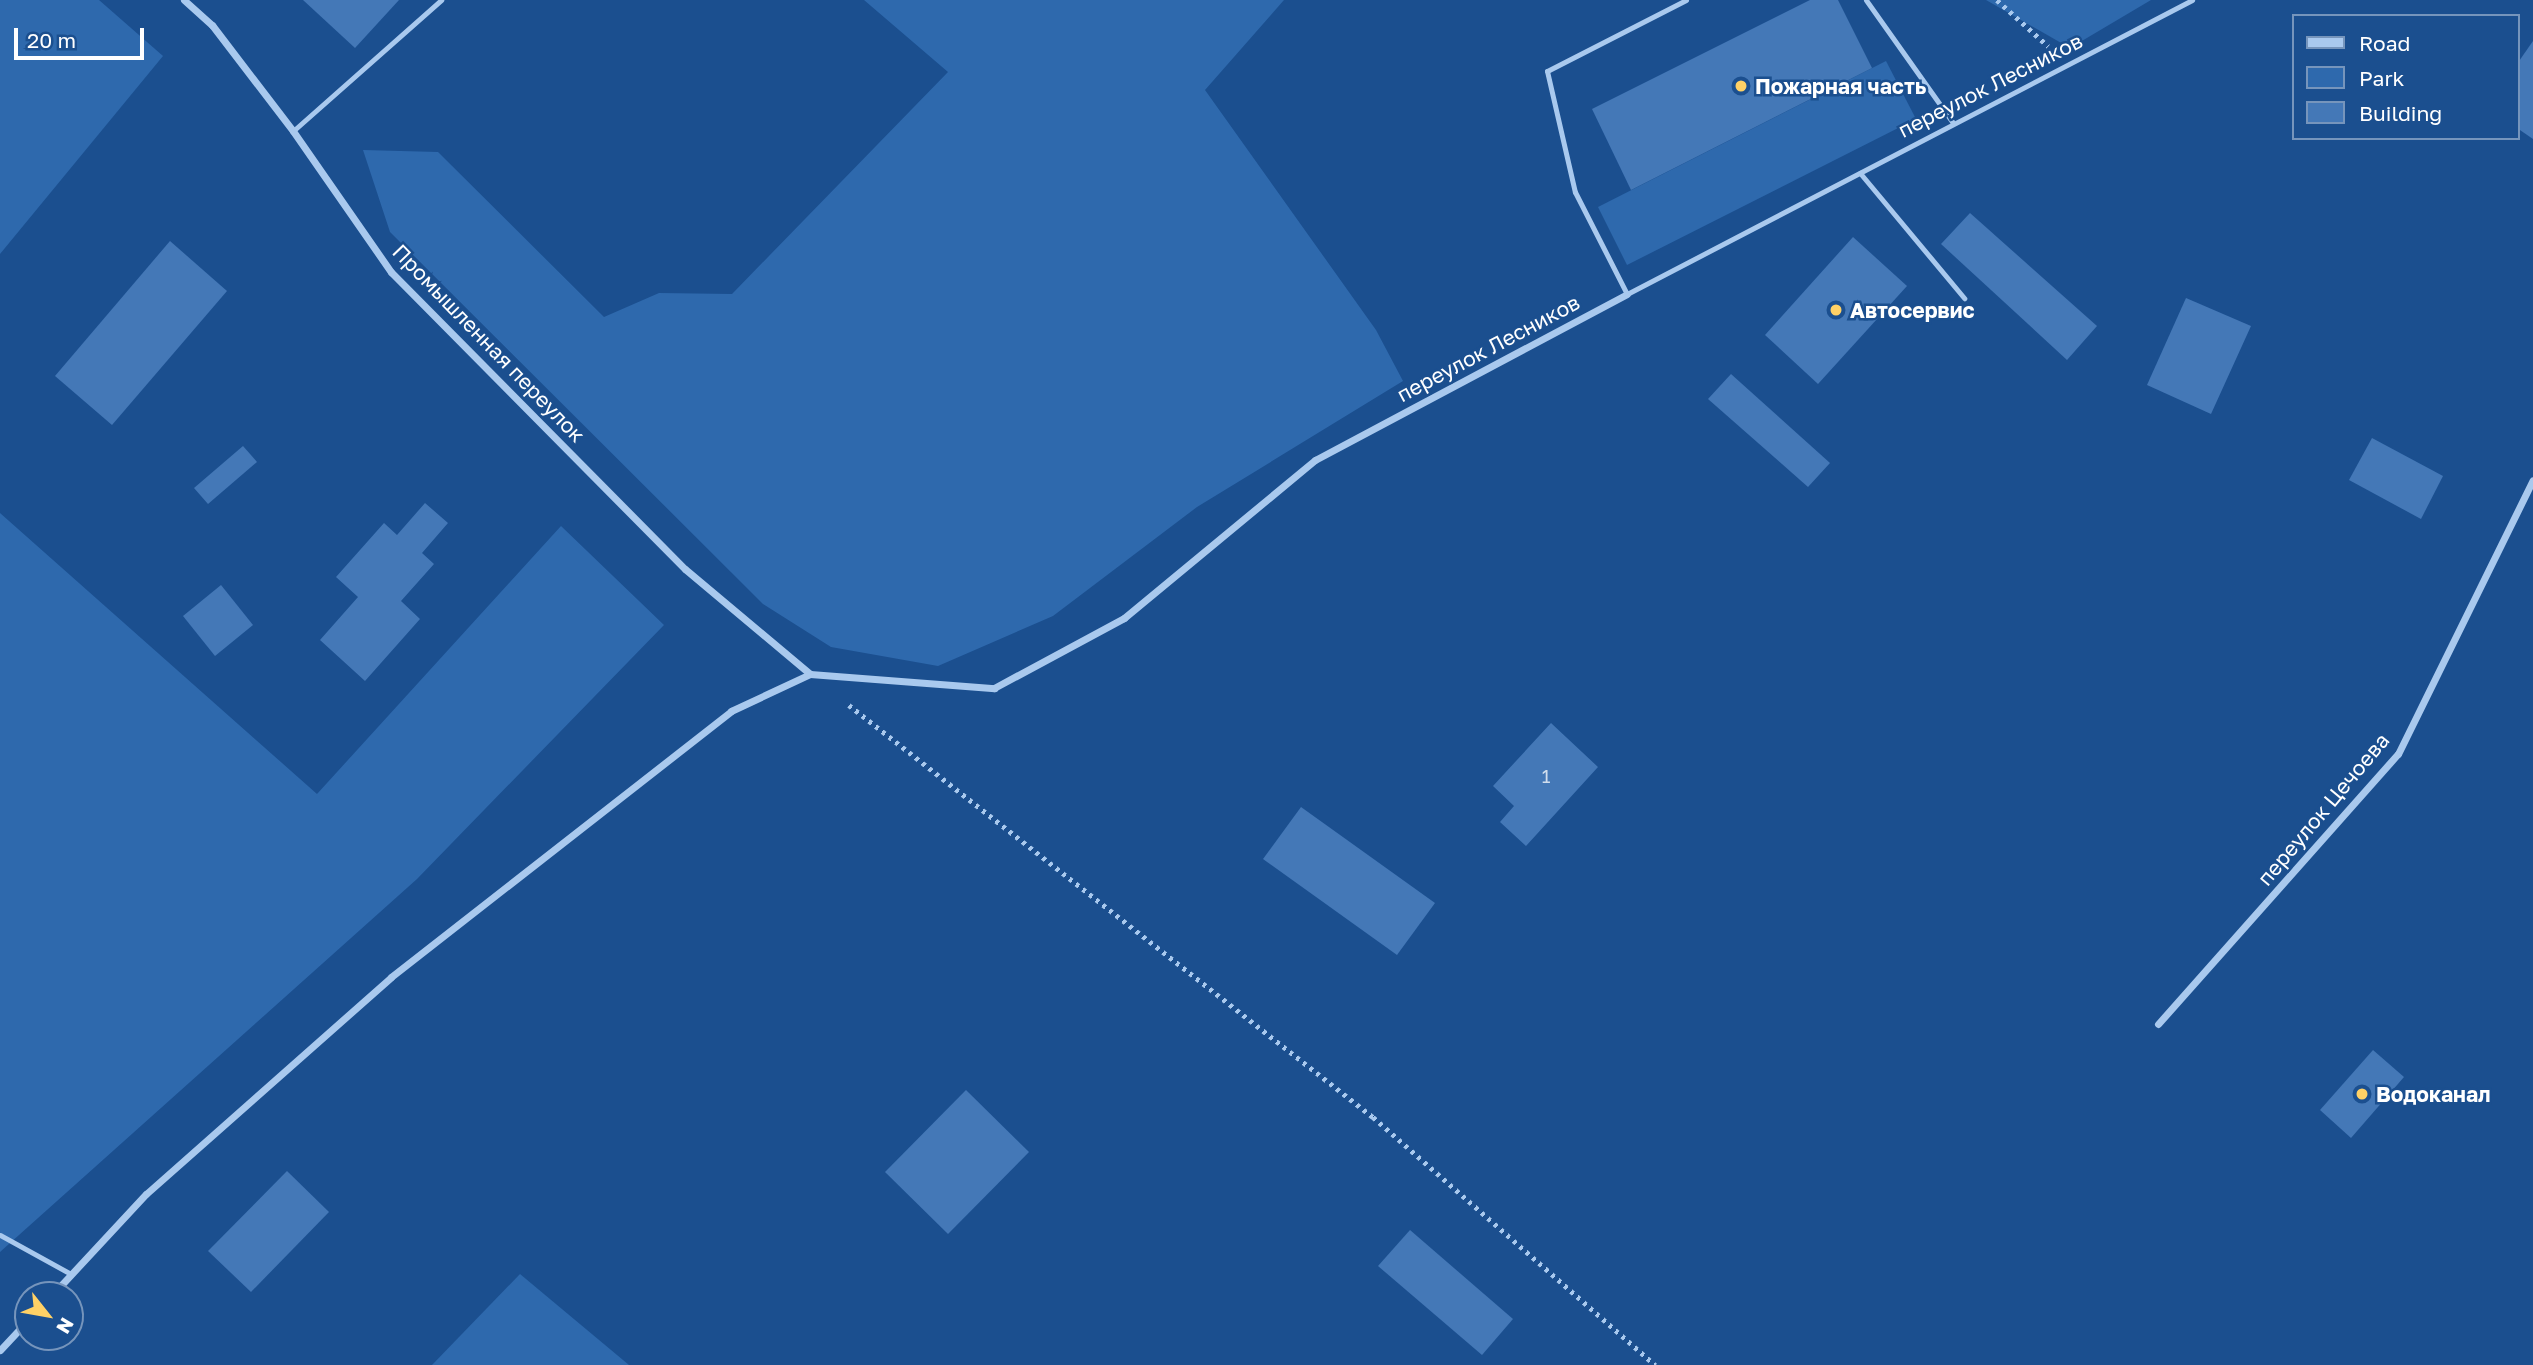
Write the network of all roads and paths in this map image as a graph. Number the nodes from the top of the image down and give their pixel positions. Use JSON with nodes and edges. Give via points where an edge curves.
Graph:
{"nodes":[{"id":1,"x":184,"y":0,"type":"edge"},
{"id":2,"x":441,"y":0,"type":"edge"},
{"id":3,"x":1686,"y":0,"type":"edge"},
{"id":4,"x":1866,"y":0,"type":"edge"},
{"id":5,"x":1997,"y":0,"type":"edge"},
{"id":6,"x":2192,"y":0,"type":"edge"},
{"id":7,"x":2073,"y":62,"type":"junction"},
{"id":8,"x":1953,"y":123,"type":"junction"},
{"id":9,"x":293,"y":131,"type":"junction"},
{"id":10,"x":1860,"y":173,"type":"junction"},
{"id":11,"x":1627,"y":294,"type":"junction"},
{"id":12,"x":1964,"y":298,"type":"dead end"},
{"id":13,"x":2533,"y":480,"type":"edge"},
{"id":14,"x":810,"y":674,"type":"junction"},
{"id":15,"x":2158,"y":1024,"type":"dead end"},
{"id":16,"x":0,"y":1235,"type":"edge"},
{"id":17,"x":71,"y":1274,"type":"junction"},
{"id":18,"x":65,"y":1281,"type":"edge"},
{"id":19,"x":14,"y":1335,"type":"edge"},
{"id":20,"x":0,"y":1350,"type":"edge"},
{"id":21,"x":1655,"y":1365,"type":"edge"}],
"edges":[{"from":1,"to":9,"type":"street","name":"Промышленная переулок","via":[[212,25]]},
{"from":2,"to":9,"type":"lane"},
{"from":3,"to":11,"type":"lane","via":[[1547,71],[1576,192]]},
{"from":4,"to":8,"type":"lane"},
{"from":5,"to":7,"type":"path"},
{"from":6,"to":7,"type":"lane","name":"переулок Лесников"},
{"from":7,"to":8,"type":"lane","name":"переулок Лесников"},
{"from":8,"to":10,"type":"lane","name":"переулок Лесников"},
{"from":9,"to":14,"type":"street","name":"Промышленная переулок","via":[[391,272],[685,569]]},
{"from":10,"to":11,"type":"lane","name":"переулок Лесников"},
{"from":10,"to":12,"type":"lane"},
{"from":11,"to":14,"type":"street","name":"переулок Лесников","via":[[1315,460],[1124,618],[994,688]]},
{"from":13,"to":15,"type":"street","name":"переулок Цечоева","via":[[2398,754]]},
{"from":14,"to":17,"type":"street","via":[[731,711],[391,977],[146,1195]]},
{"from":14,"to":21,"type":"path","via":[[1373,1117]]},
{"from":16,"to":17,"type":"lane"},
{"from":17,"to":18,"type":"street"},
{"from":19,"to":20,"type":"street"}]}
